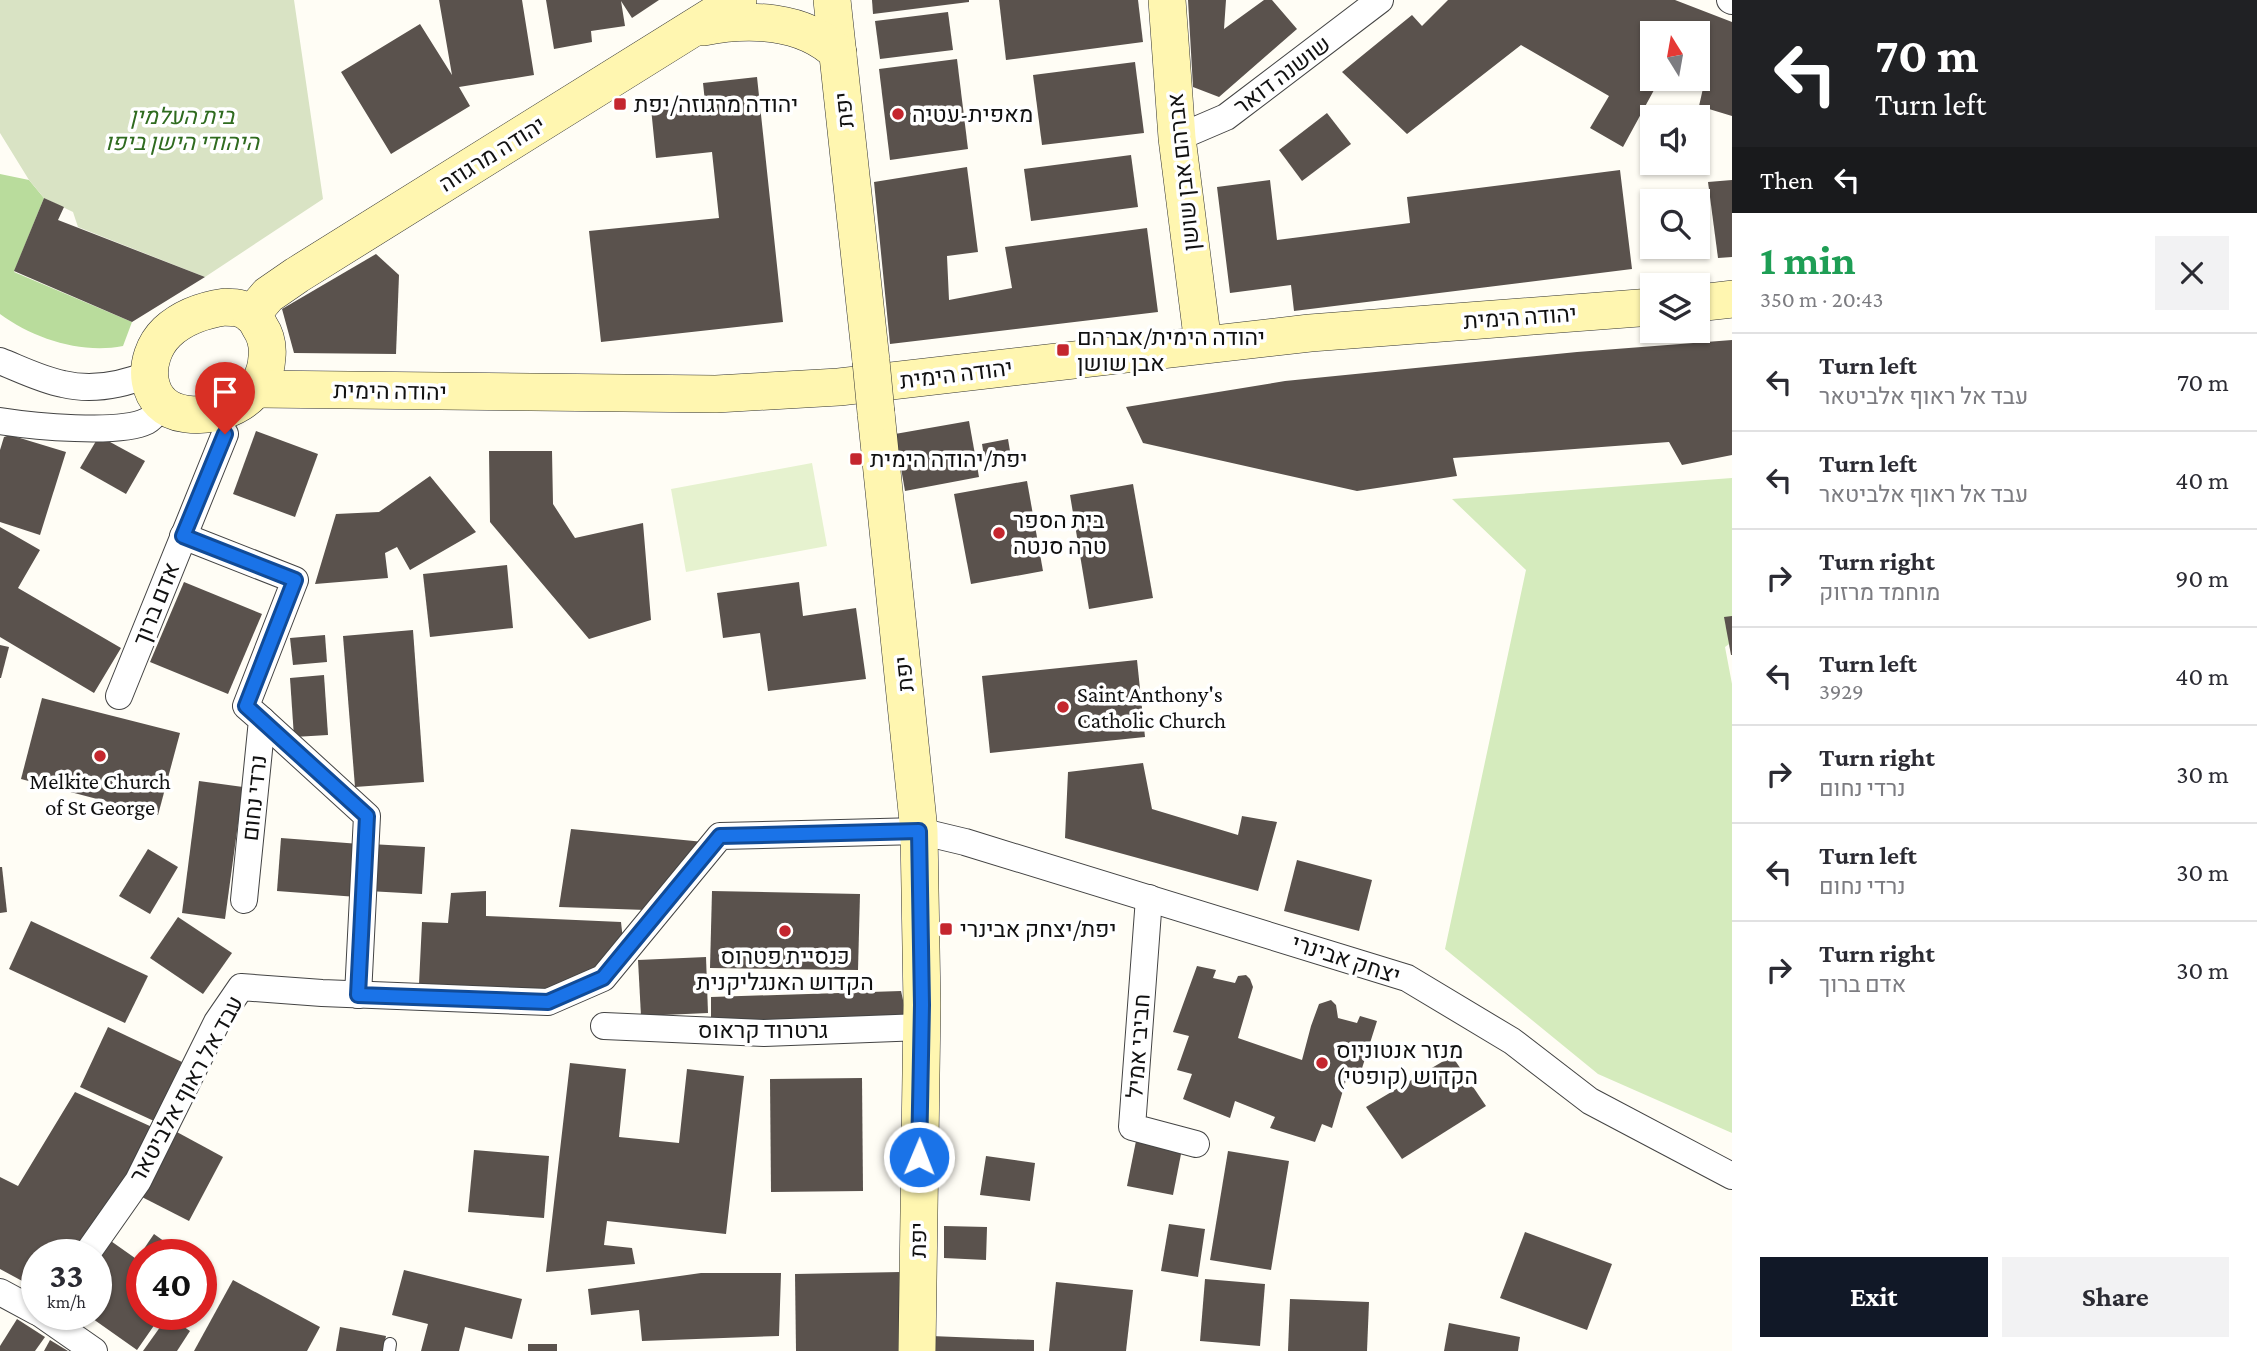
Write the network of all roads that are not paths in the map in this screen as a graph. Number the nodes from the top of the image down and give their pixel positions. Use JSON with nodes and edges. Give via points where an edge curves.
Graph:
{"nodes":[{"id":1,"x":738,"y":0,"type":"edge"},
{"id":2,"x":832,"y":0,"type":"edge"},
{"id":3,"x":1167,"y":0,"type":"edge"},
{"id":4,"x":1380,"y":0,"type":"edge"},
{"id":5,"x":692,"y":29,"type":"junction"},
{"id":6,"x":838,"y":53,"type":"junction"},
{"id":7,"x":1177,"y":138,"type":"junction"},
{"id":8,"x":1732,"y":299,"type":"edge"},
{"id":9,"x":1710,"y":302,"type":"edge"},
{"id":10,"x":1640,"y":308,"type":"edge"},
{"id":11,"x":251,"y":315,"type":"junction"},
{"id":12,"x":1203,"y":344,"type":"junction"},
{"id":13,"x":0,"y":361,"type":"edge"},
{"id":14,"x":257,"y":389,"type":"junction"},
{"id":15,"x":155,"y":390,"type":"junction"},
{"id":16,"x":0,"y":421,"type":"edge"},
{"id":17,"x":225,"y":434,"type":"dead end"},
{"id":18,"x":183,"y":536,"type":"junction"},
{"id":19,"x":119,"y":696,"type":"dead end"},
{"id":20,"x":262,"y":720,"type":"junction"},
{"id":21,"x":919,"y":831,"type":"junction"},
{"id":22,"x":1149,"y":898,"type":"junction"},
{"id":23,"x":244,"y":900,"type":"dead end"},
{"id":24,"x":358,"y":995,"type":"junction"},
{"id":25,"x":604,"y":1027,"type":"dead end"},
{"id":26,"x":922,"y":1027,"type":"junction"},
{"id":27,"x":1196,"y":1144,"type":"dead end"},
{"id":28,"x":1732,"y":1176,"type":"edge"},
{"id":29,"x":97,"y":1239,"type":"edge"},
{"id":30,"x":0,"y":1292,"type":"edge"},
{"id":31,"x":21,"y":1303,"type":"edge"},
{"id":32,"x":64,"y":1330,"type":"edge"},
{"id":33,"x":94,"y":1351,"type":"edge"},
{"id":34,"x":917,"y":1351,"type":"edge"}],
"edges":[{"from":1,"to":5,"type":"street","name":"יהודה מרגוזה"},
{"from":2,"to":6,"type":"street","name":"יפת"},
{"from":3,"to":7,"type":"street","name":"אברהם אבן שושן"},
{"from":4,"to":7,"type":"street","name":"שושנה דואר","via":[[1226,117]]},
{"from":5,"to":6,"type":"street","via":[[750,21],[774,24],[813,36]]},
{"from":5,"to":11,"type":"street","name":"יהודה מרגוזה","via":[[297,275],[268,295]]},
{"from":6,"to":21,"type":"street","name":"יפת","bridge":true},
{"from":7,"to":12,"type":"street","name":"אברהם אבן שושן"},
{"from":8,"to":9,"type":"street"},
{"from":10,"to":12,"type":"street","name":"יהודה הימית"},
{"from":11,"to":14,"type":"street","via":[[265,334],[267,352],[267,370]]},
{"from":11,"to":15,"type":"street","via":[[225,307],[208,310],[165,333],[150,359]]},
{"from":12,"to":14,"type":"street","name":"יהודה הימית","via":[[839,387],[716,394]]},
{"from":13,"to":15,"type":"street","via":[[63,384],[102,387],[129,382]]},
{"from":14,"to":15,"type":"street","via":[[231,409],[185,414],[172,411]]},
{"from":15,"to":16,"type":"street","via":[[149,421],[121,428]]},
{"from":17,"to":18,"type":"street","name":"אדם ברוך"},
{"from":18,"to":19,"type":"street","name":"אדם ברוך"},
{"from":18,"to":20,"type":"street","name":"נרדי נחום","via":[[295,580],[246,706]]},
{"from":20,"to":23,"type":"street","name":"נרדי נחום"},
{"from":20,"to":24,"type":"street","via":[[367,816]]},
{"from":21,"to":22,"type":"street","name":"יצחק אבינרי"},
{"from":21,"to":24,"type":"street","name":"עבד אל ראוף אלביטאר","via":[[720,836],[603,978],[548,1002]]},
{"from":21,"to":26,"type":"street","name":"יפת"},
{"from":22,"to":27,"type":"street","name":"חביבי אמיל","via":[[1132,1127]]},
{"from":22,"to":28,"type":"street","name":"יצחק אבינרי","via":[[1406,978],[1512,1041],[1590,1101]]},
{"from":24,"to":29,"type":"street","name":"עבד אל ראוף אלביטאר","via":[[240,987],[217,1022],[138,1181]]},
{"from":25,"to":26,"type":"street","name":"גרטרוד קראוס","via":[[764,1034]]},
{"from":26,"to":34,"type":"street","name":"יפת"},
{"from":30,"to":31,"type":"street"},
{"from":32,"to":33,"type":"street"}]}
